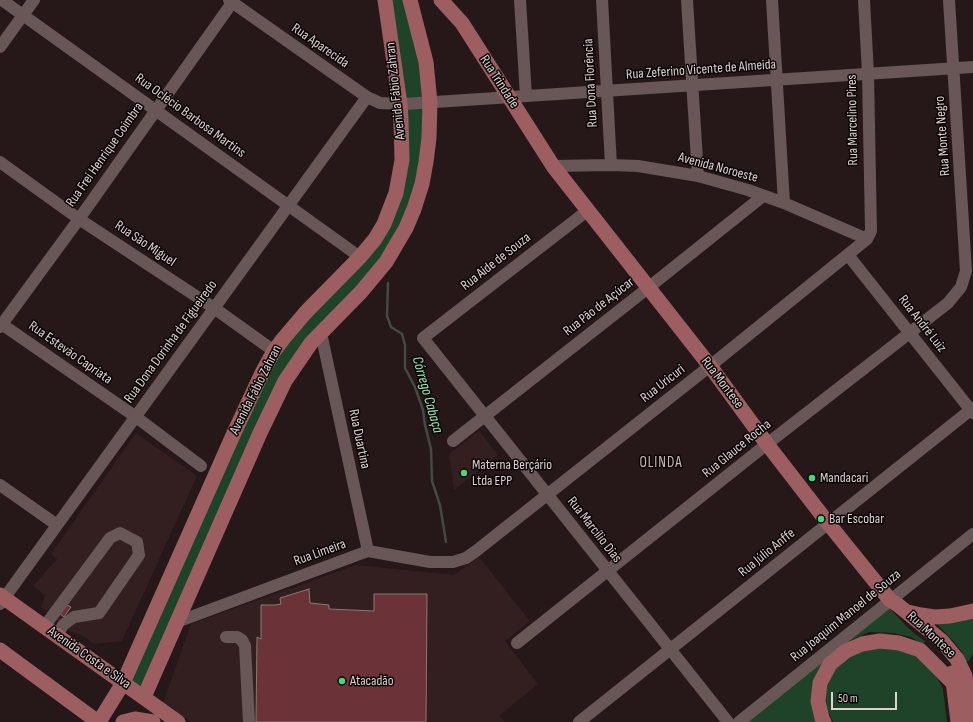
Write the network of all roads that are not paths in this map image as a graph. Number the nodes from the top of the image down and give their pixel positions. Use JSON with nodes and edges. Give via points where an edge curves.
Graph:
{"nodes":[{"id":1,"x":2,"y":0,"type":"edge"},
{"id":2,"x":34,"y":0,"type":"edge"},
{"id":3,"x":384,"y":0,"type":"edge"},
{"id":4,"x":410,"y":0,"type":"edge"},
{"id":5,"x":442,"y":0,"type":"edge"},
{"id":6,"x":520,"y":0,"type":"edge"},
{"id":7,"x":602,"y":0,"type":"edge"},
{"id":8,"x":687,"y":0,"type":"edge"},
{"id":9,"x":772,"y":0,"type":"edge"},
{"id":10,"x":864,"y":0,"type":"edge"},
{"id":11,"x":949,"y":0,"type":"edge"},
{"id":12,"x":232,"y":1,"type":"edge"},
{"id":13,"x":23,"y":15,"type":"junction"},
{"id":14,"x":0,"y":47,"type":"edge"},
{"id":15,"x":973,"y":67,"type":"edge"},
{"id":16,"x":954,"y":68,"type":"junction"},
{"id":17,"x":868,"y":74,"type":"junction"},
{"id":18,"x":777,"y":80,"type":"junction"},
{"id":19,"x":692,"y":86,"type":"junction"},
{"id":20,"x":607,"y":91,"type":"junction"},
{"id":21,"x":526,"y":96,"type":"junction"},
{"id":22,"x":367,"y":97,"type":"junction"},
{"id":23,"x":509,"y":98,"type":"junction"},
{"id":24,"x":430,"y":102,"type":"junction"},
{"id":25,"x":400,"y":104,"type":"junction"},
{"id":26,"x":155,"y":110,"type":"junction"},
{"id":27,"x":0,"y":162,"type":"edge"},
{"id":28,"x":611,"y":165,"type":"junction"},
{"id":29,"x":553,"y":166,"type":"junction"},
{"id":30,"x":698,"y":176,"type":"junction"},
{"id":31,"x":763,"y":196,"type":"junction"},
{"id":32,"x":784,"y":203,"type":"junction"},
{"id":33,"x":288,"y":205,"type":"junction"},
{"id":34,"x":588,"y":211,"type":"junction"},
{"id":35,"x":79,"y":219,"type":"junction"},
{"id":36,"x":867,"y":239,"type":"junction"},
{"id":37,"x":848,"y":255,"type":"junction"},
{"id":38,"x":360,"y":257,"type":"junction"},
{"id":39,"x":966,"y":271,"type":"joint"},
{"id":40,"x":648,"y":288,"type":"junction"},
{"id":41,"x":214,"y":308,"type":"junction"},
{"id":42,"x":1,"y":325,"type":"edge"},
{"id":43,"x":321,"y":333,"type":"junction"},
{"id":44,"x":910,"y":333,"type":"junction"},
{"id":45,"x":423,"y":338,"type":"joint"},
{"id":46,"x":274,"y":351,"type":"junction"},
{"id":47,"x":710,"y":366,"type":"junction"},
{"id":48,"x":290,"y":372,"type":"junction"},
{"id":49,"x":972,"y":410,"type":"edge"},
{"id":50,"x":485,"y":416,"type":"junction"},
{"id":51,"x":136,"y":417,"type":"junction"},
{"id":52,"x":453,"y":441,"type":"dead end"},
{"id":53,"x":767,"y":444,"type":"junction"},
{"id":54,"x":201,"y":466,"type":"dead end"},
{"id":55,"x":0,"y":485,"type":"edge"},
{"id":56,"x":547,"y":495,"type":"junction"},
{"id":57,"x":828,"y":523,"type":"junction"},
{"id":58,"x":57,"y":525,"type":"junction"},
{"id":59,"x":973,"y":534,"type":"edge"},
{"id":60,"x":476,"y":551,"type":"joint"},
{"id":61,"x":368,"y":552,"type":"junction"},
{"id":62,"x":608,"y":571,"type":"junction"},
{"id":63,"x":1,"y":599,"type":"edge"},
{"id":64,"x":890,"y":600,"type":"junction"},
{"id":65,"x":906,"y":611,"type":"junction"},
{"id":66,"x":973,"y":611,"type":"edge"},
{"id":67,"x":177,"y":622,"type":"junction"},
{"id":68,"x":44,"y":626,"type":"junction"},
{"id":69,"x":57,"y":636,"type":"junction"},
{"id":70,"x":226,"y":637,"type":"dead end"},
{"id":71,"x":518,"y":643,"type":"dead end"},
{"id":72,"x":0,"y":650,"type":"edge"},
{"id":73,"x":670,"y":650,"type":"junction"},
{"id":74,"x":973,"y":669,"type":"edge"},
{"id":75,"x":123,"y":683,"type":"junction"},
{"id":76,"x":953,"y":684,"type":"junction"},
{"id":77,"x":144,"y":698,"type":"junction"},
{"id":78,"x":964,"y":713,"type":"edge"},
{"id":79,"x":98,"y":722,"type":"edge"},
{"id":80,"x":123,"y":722,"type":"edge"},
{"id":81,"x":153,"y":722,"type":"edge"},
{"id":82,"x":178,"y":722,"type":"edge"},
{"id":83,"x":249,"y":722,"type":"edge"},
{"id":84,"x":579,"y":722,"type":"edge"},
{"id":85,"x":728,"y":722,"type":"edge"},
{"id":86,"x":739,"y":722,"type":"edge"},
{"id":87,"x":824,"y":722,"type":"edge"}],
"edges":[{"from":1,"to":13,"type":"street","name":"Rua Oclécio Barbosa Martins"},
{"from":2,"to":13,"type":"street"},
{"from":3,"to":25,"type":"main road","name":"Avenida Fábio Zahran"},
{"from":4,"to":24,"type":"main road","name":"Avenida Fábio Zahran","via":[[426,62]]},
{"from":5,"to":23,"type":"main road","name":"Rua Trindade","via":[[462,23]]},
{"from":6,"to":21,"type":"street"},
{"from":7,"to":20,"type":"street","name":"Rua Dona Florência"},
{"from":8,"to":19,"type":"street"},
{"from":9,"to":18,"type":"street"},
{"from":10,"to":17,"type":"street","name":"Rua Marcelino Pires"},
{"from":11,"to":16,"type":"street","name":"Rua Monte Negro"},
{"from":12,"to":22,"type":"street","name":"Rua Aparecida"},
{"from":12,"to":26,"type":"street","name":"Rua Frei Henrique Coimbra"},
{"from":13,"to":14,"type":"street"},
{"from":13,"to":26,"type":"street","name":"Rua Oclécio Barbosa Martins"},
{"from":15,"to":16,"type":"street","name":"Rua Zeferino Vicente de Almeida"},
{"from":16,"to":17,"type":"street","name":"Rua Zeferino Vicente de Almeida"},
{"from":16,"to":39,"type":"street","name":"Rua Monte Negro"},
{"from":17,"to":18,"type":"street","name":"Rua Zeferino Vicente de Almeida"},
{"from":17,"to":36,"type":"street","name":"Rua Marcelino Pires","via":[[870,231]]},
{"from":18,"to":19,"type":"street","name":"Rua Zeferino Vicente de Almeida"},
{"from":18,"to":32,"type":"street"},
{"from":19,"to":20,"type":"street","name":"Rua Zeferino Vicente de Almeida"},
{"from":19,"to":30,"type":"street"},
{"from":20,"to":21,"type":"street","name":"Rua Zeferino Vicente de Almeida"},
{"from":20,"to":28,"type":"street","name":"Rua Dona Florência"},
{"from":21,"to":23,"type":"street","name":"Rua Zeferino Vicente de Almeida"},
{"from":22,"to":25,"type":"street","name":"Rua Aparecida","via":[[380,103]]},
{"from":22,"to":33,"type":"street","name":"Rua Dona Dorinha de Figueiredo"},
{"from":23,"to":24,"type":"street","name":"Rua Zeferino Vicente de Almeida"},
{"from":23,"to":29,"type":"main road","name":"Rua Trindade"},
{"from":24,"to":25,"type":"street","name":"Rua Aparecida"},
{"from":24,"to":43,"type":"main road","name":"Avenida Fábio Zahran","via":[[426,162],[420,191],[406,228],[386,262]]},
{"from":25,"to":38,"type":"main road","name":"Avenida Fábio Zahran","via":[[402,160],[396,193],[384,224]]},
{"from":26,"to":33,"type":"street","name":"Rua Oclécio Barbosa Martins"},
{"from":26,"to":35,"type":"street","name":"Rua Frei Henrique Coimbra"},
{"from":27,"to":35,"type":"street","name":"Rua São Miguel"},
{"from":28,"to":29,"type":"street","name":"Avenida Noroeste"},
{"from":28,"to":30,"type":"street","name":"Avenida Noroeste","via":[[645,167]]},
{"from":29,"to":34,"type":"main road","name":"Rua Montese"},
{"from":30,"to":31,"type":"street","name":"Avenida Noroeste"},
{"from":31,"to":32,"type":"street","name":"Avenida Noroeste"},
{"from":31,"to":40,"type":"street","name":"Rua Pão de Açúcar"},
{"from":32,"to":36,"type":"street","name":"Avenida Noroeste"},
{"from":33,"to":38,"type":"street","name":"Rua Oclécio Barbosa Martins"},
{"from":33,"to":41,"type":"street","name":"Rua Dona Dorinha de Figueiredo"},
{"from":34,"to":40,"type":"main road","name":"Rua Montese"},
{"from":34,"to":45,"type":"street","name":"Rua Aide de Souza"},
{"from":35,"to":41,"type":"street","name":"Rua São Miguel"},
{"from":35,"to":42,"type":"street","name":"Rua Frei Henrique Coimbra"},
{"from":36,"to":37,"type":"street","name":"Rua Uricuri"},
{"from":37,"to":44,"type":"street","name":"Rua André Luiz"},
{"from":37,"to":47,"type":"street","name":"Rua Uricuri"},
{"from":38,"to":46,"type":"main road","name":"Avenida Fábio Zahran","via":[[306,312]]},
{"from":39,"to":44,"type":"street","name":"Rua Glauce Rocha","via":[[961,287],[948,303]]},
{"from":40,"to":47,"type":"main road","name":"Rua Montese"},
{"from":40,"to":50,"type":"street","name":"Rua Pão de Açúcar"},
{"from":41,"to":46,"type":"street","name":"Rua São Miguel"},
{"from":41,"to":51,"type":"street","name":"Rua Dona Dorinha de Figueiredo"},
{"from":42,"to":51,"type":"street","name":"Rua Estevão Capriata"},
{"from":43,"to":48,"type":"main road","name":"Avenida Fábio Zahran"},
{"from":43,"to":61,"type":"street","name":"Rua Duartina"},
{"from":44,"to":49,"type":"street","name":"Rua André Luiz"},
{"from":44,"to":53,"type":"street","name":"Rua Glauce Rocha"},
{"from":45,"to":50,"type":"street","name":"Rua Marcílio Dias"},
{"from":46,"to":48,"type":"main road","via":[[288,364]]},
{"from":46,"to":75,"type":"main road","name":"Avenida Fábio Zahran","via":[[234,434]]},
{"from":47,"to":53,"type":"main road","name":"Rua Montese"},
{"from":47,"to":56,"type":"street","name":"Rua Uricuri"},
{"from":48,"to":67,"type":"main road","name":"Avenida Fábio Zahran","via":[[260,433]]},
{"from":49,"to":57,"type":"street","name":"Rua Júlio Anffe"},
{"from":50,"to":52,"type":"street","name":"Rua Pão de Açúcar"},
{"from":50,"to":56,"type":"street","name":"Rua Marcílio Dias"},
{"from":51,"to":54,"type":"street","name":"Rua Estevão Capriata"},
{"from":51,"to":58,"type":"street","name":"Rua Dona Dorinha de Figueiredo"},
{"from":53,"to":57,"type":"main road","name":"Rua Montese"},
{"from":53,"to":62,"type":"street","name":"Rua Glauce Rocha"},
{"from":55,"to":58,"type":"street"},
{"from":56,"to":60,"type":"street","name":"Rua Uricuri"},
{"from":56,"to":62,"type":"street","name":"Rua Marcílio Dias"},
{"from":57,"to":64,"type":"main road","name":"Rua Montese"},
{"from":57,"to":73,"type":"street","name":"Rua Júlio Anffe"},
{"from":58,"to":63,"type":"street","name":"Rua Dona Dorinha de Figueiredo"},
{"from":59,"to":64,"type":"street","name":"Rua Joaquim Manoel de Souza"},
{"from":60,"to":61,"type":"street","name":"Rua Limeira","via":[[466,558],[453,562],[430,562]]},
{"from":61,"to":67,"type":"street","name":"Rua Limeira"},
{"from":62,"to":71,"type":"street","name":"Rua Glauce Rocha"},
{"from":62,"to":73,"type":"street","name":"Rua Marcílio Dias"},
{"from":63,"to":68,"type":"main road","name":"Avenida Costa e Silva"},
{"from":64,"to":65,"type":"main road","name":"Rua Montese"},
{"from":64,"to":76,"type":"main road","name":"Rua Montese","via":[[894,610],[945,658],[952,671]]},
{"from":64,"to":86,"type":"street","name":"Rua Joaquim Manoel de Souza"},
{"from":65,"to":66,"type":"main road","via":[[935,617]]},
{"from":65,"to":78,"type":"main road","name":"Rua Montese","via":[[942,641],[957,659],[965,676]]},
{"from":67,"to":77,"type":"main road","name":"Avenida Fábio Zahran"},
{"from":68,"to":69,"type":"main road","name":"Avenida Costa e Silva"},
{"from":68,"to":69,"type":"street","via":[[110,538],[120,533],[137,542],[139,555],[99,613],[74,617],[63,625]]},
{"from":69,"to":75,"type":"main road","name":"Avenida Costa e Silva"},
{"from":70,"to":83,"type":"street","via":[[242,640],[245,646]]},
{"from":72,"to":79,"type":"main road"},
{"from":73,"to":84,"type":"street","name":"Rua Júlio Anffe"},
{"from":73,"to":85,"type":"street","name":"Rua Marcílio Dias"},
{"from":74,"to":78,"type":"main road","via":[[969,677]]},
{"from":75,"to":77,"type":"main road","name":"Avenida Costa e Silva"},
{"from":75,"to":79,"type":"main road","name":"Avenida Fábio Zahran"},
{"from":76,"to":78,"type":"main road","name":"Rua Montese"},
{"from":76,"to":87,"type":"main road","via":[[920,650],[899,643],[880,641],[862,644],[846,651],[830,664],[820,683],[818,701]]},
{"from":77,"to":82,"type":"main road","name":"Avenida Costa e Silva"},
{"from":80,"to":81,"type":"main road","via":[[135,719]]}]}
